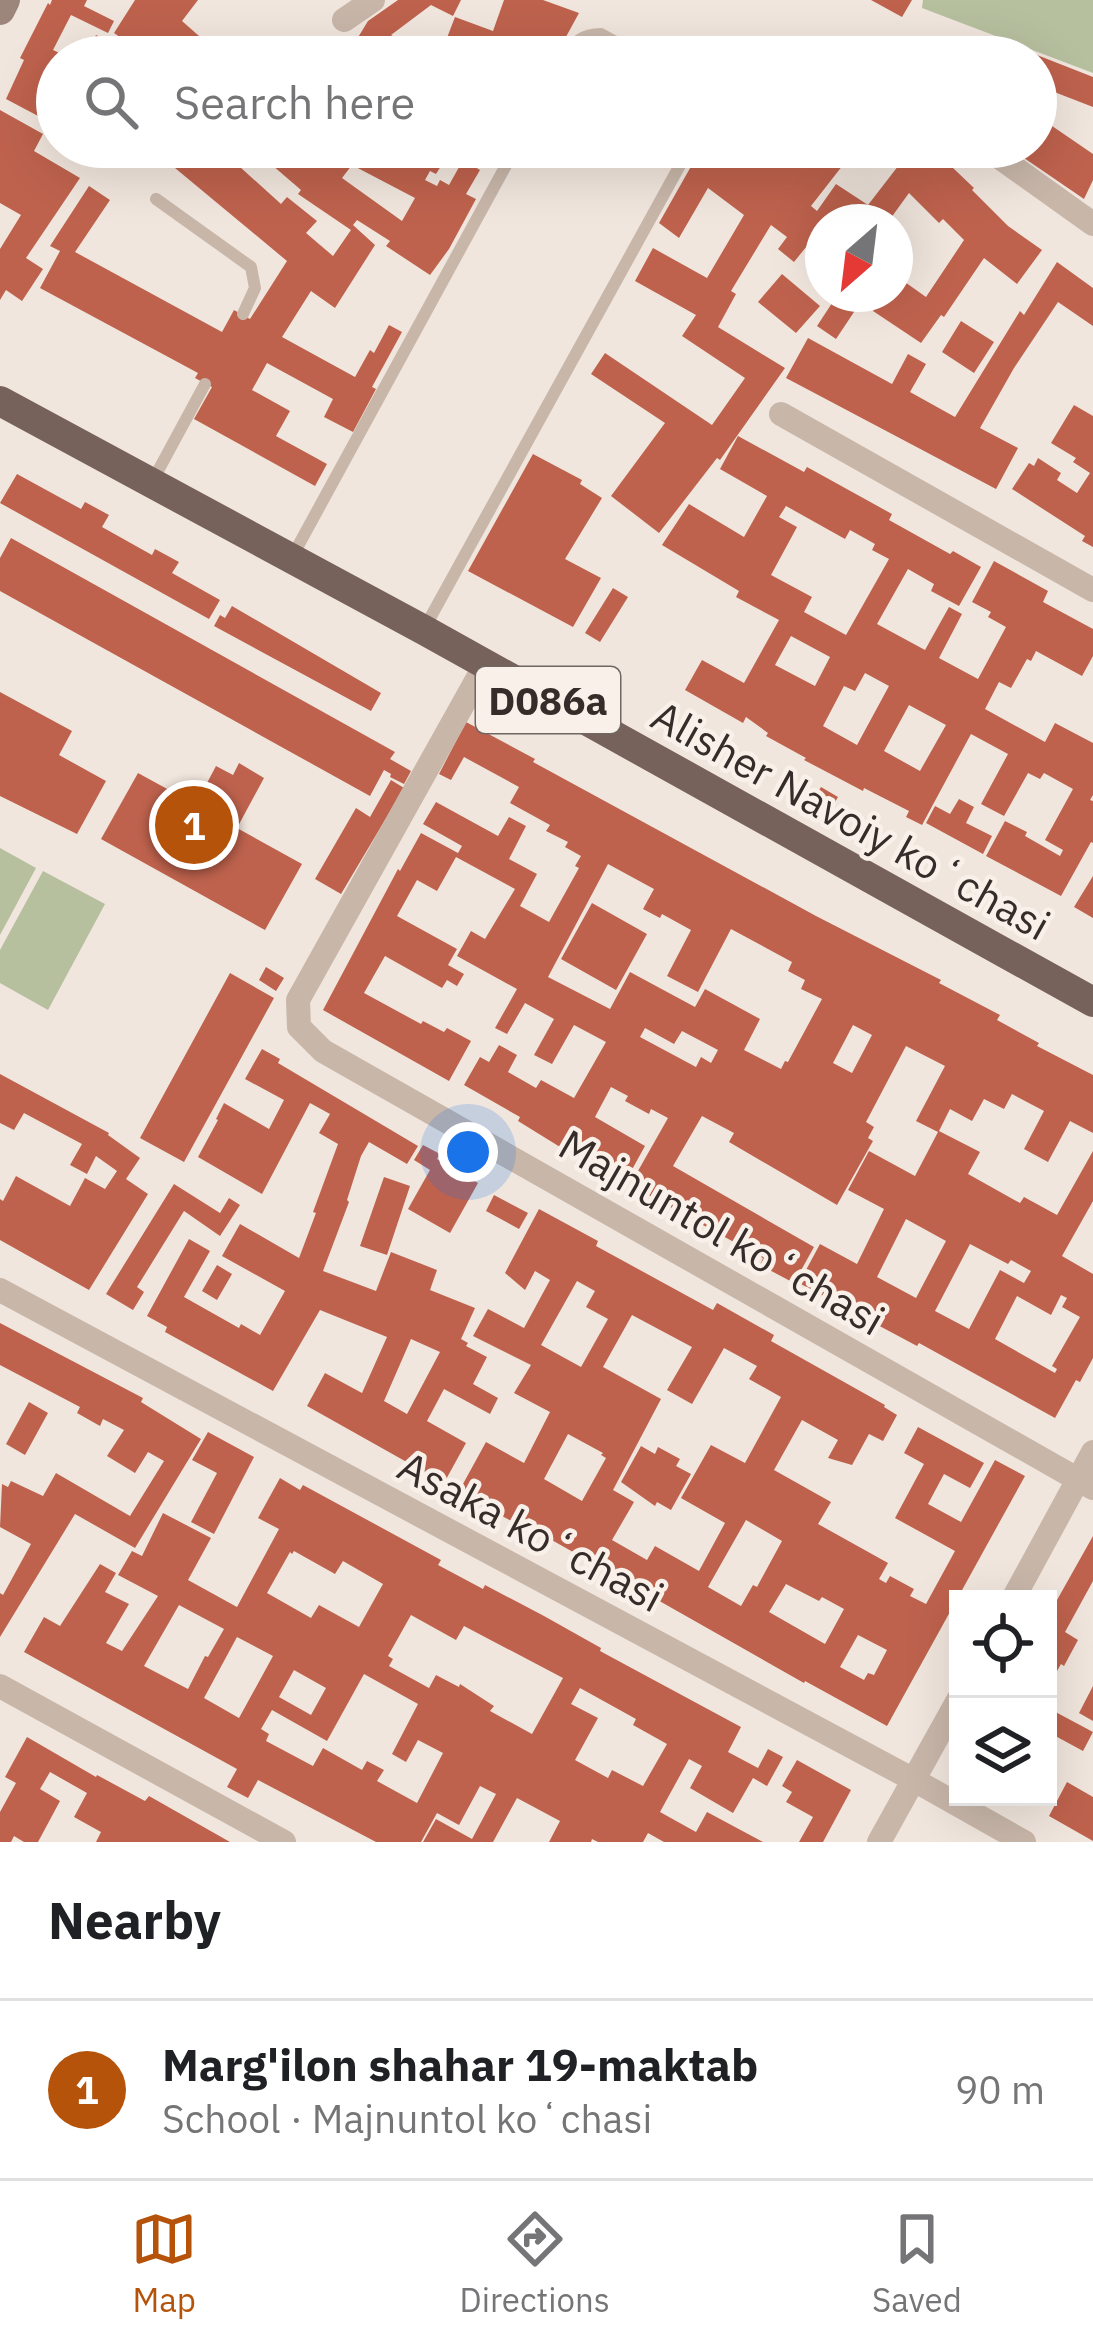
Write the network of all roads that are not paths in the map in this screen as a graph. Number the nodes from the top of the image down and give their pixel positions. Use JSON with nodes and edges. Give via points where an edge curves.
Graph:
{"nodes":[{"id":1,"x":5,"y":0,"type":"edge"},
{"id":2,"x":373,"y":0,"type":"edge"},
{"id":3,"x":0,"y":10,"type":"edge"},
{"id":4,"x":344,"y":20,"type":"dead end"},
{"id":5,"x":505,"y":168,"type":"edge"},
{"id":6,"x":678,"y":168,"type":"edge"},
{"id":7,"x":1014,"y":168,"type":"edge"},
{"id":8,"x":156,"y":199,"type":"dead end"},
{"id":9,"x":1093,"y":224,"type":"edge"},
{"id":10,"x":243,"y":314,"type":"dead end"},
{"id":11,"x":205,"y":383,"type":"dead end"},
{"id":12,"x":0,"y":401,"type":"edge"},
{"id":13,"x":781,"y":414,"type":"dead end"},
{"id":14,"x":152,"y":483,"type":"junction"},
{"id":15,"x":291,"y":559,"type":"junction"},
{"id":16,"x":1093,"y":590,"type":"edge"},
{"id":17,"x":424,"y":630,"type":"junction"},
{"id":18,"x":485,"y":665,"type":"junction"},
{"id":19,"x":1093,"y":1002,"type":"edge"},
{"id":20,"x":0,"y":1290,"type":"edge"},
{"id":21,"x":1093,"y":1452,"type":"edge"},
{"id":22,"x":1086,"y":1484,"type":"edge"},
{"id":23,"x":1019,"y":1590,"type":"edge"},
{"id":24,"x":0,"y":1686,"type":"edge"},
{"id":25,"x":949,"y":1716,"type":"edge"},
{"id":26,"x":914,"y":1780,"type":"junction"},
{"id":27,"x":284,"y":1842,"type":"edge"},
{"id":28,"x":879,"y":1842,"type":"edge"},
{"id":29,"x":1024,"y":1842,"type":"edge"}],
"edges":[{"from":1,"to":3,"type":"street"},
{"from":2,"to":4,"type":"street"},
{"from":5,"to":15,"type":"lane"},
{"from":6,"to":17,"type":"lane"},
{"from":7,"to":9,"type":"street"},
{"from":8,"to":10,"type":"lane","via":[[251,267],[254,288]]},
{"from":11,"to":14,"type":"lane"},
{"from":12,"to":14,"type":"main road","name":"Alisher Navoiy koʻchasi","number":"D086a"},
{"from":13,"to":16,"type":"street"},
{"from":14,"to":15,"type":"main road","name":"Alisher Navoiy koʻchasi","number":"D086a"},
{"from":15,"to":17,"type":"main road","name":"Alisher Navoiy koʻchasi","number":"D086a"},
{"from":17,"to":18,"type":"main road","name":"Alisher Navoiy koʻchasi","number":"D086a"},
{"from":18,"to":19,"type":"main road","name":"Alisher Navoiy koʻchasi","number":"D086a"},
{"from":18,"to":22,"type":"street","name":"Majnuntol koʻchasi","via":[[298,1000],[299,1027],[323,1051]]},
{"from":20,"to":26,"type":"street","name":"Asaka koʻchasi"},
{"from":21,"to":22,"type":"street"},
{"from":22,"to":23,"type":"street"},
{"from":24,"to":27,"type":"street"},
{"from":25,"to":26,"type":"street"},
{"from":26,"to":28,"type":"street"},
{"from":26,"to":29,"type":"street","name":"Asaka koʻchasi"}]}
